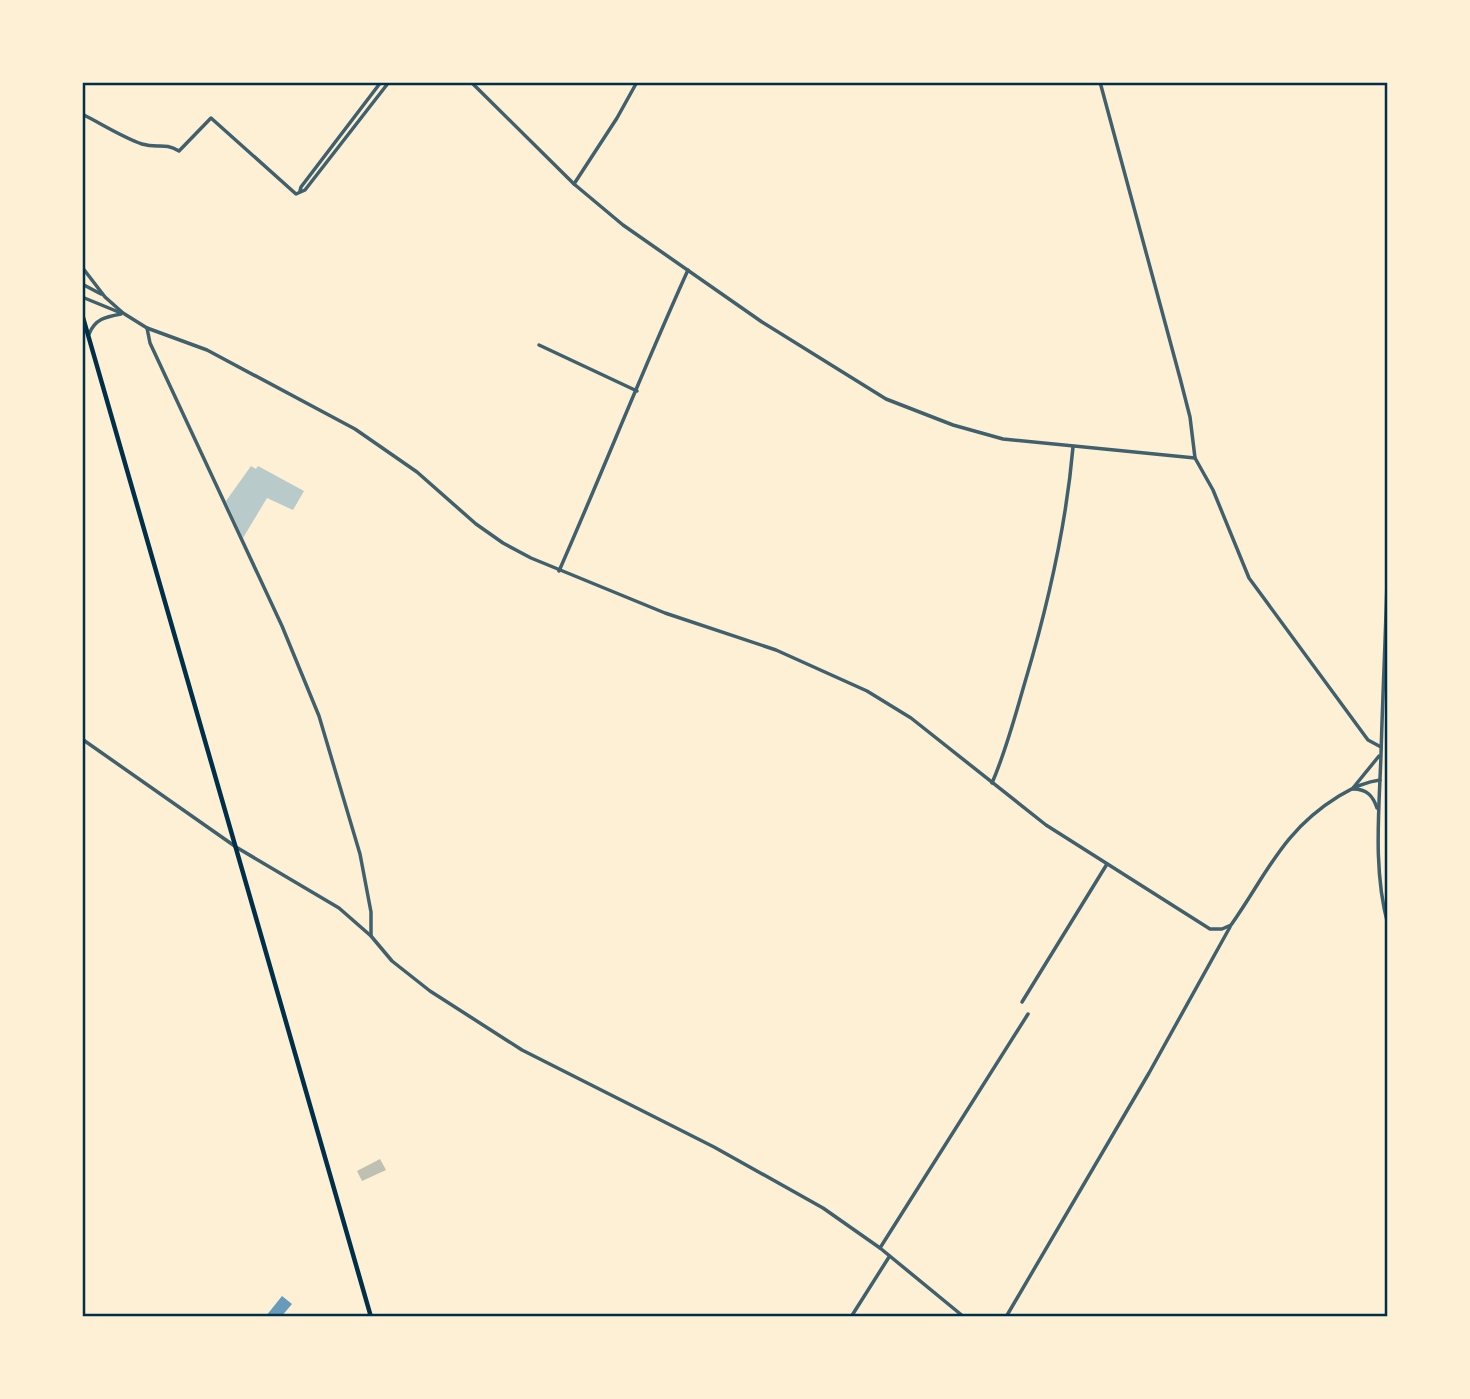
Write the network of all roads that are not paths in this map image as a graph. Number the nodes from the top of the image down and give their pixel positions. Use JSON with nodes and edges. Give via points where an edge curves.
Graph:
{"nodes":[{"id":1,"x":382,"y":82,"type":"edge"},
{"id":2,"x":389,"y":82,"type":"edge"},
{"id":3,"x":471,"y":82,"type":"edge"},
{"id":4,"x":637,"y":82,"type":"edge"},
{"id":5,"x":1100,"y":82,"type":"edge"},
{"id":6,"x":82,"y":114,"type":"edge"},
{"id":7,"x":574,"y":184,"type":"junction"},
{"id":8,"x":300,"y":191,"type":"junction"},
{"id":9,"x":82,"y":267,"type":"edge"},
{"id":10,"x":688,"y":270,"type":"junction"},
{"id":11,"x":82,"y":284,"type":"edge"},
{"id":12,"x":82,"y":296,"type":"edge"},
{"id":13,"x":105,"y":297,"type":"junction"},
{"id":14,"x":123,"y":313,"type":"junction"},
{"id":15,"x":82,"y":314,"type":"edge"},
{"id":16,"x":147,"y":328,"type":"junction"},
{"id":17,"x":88,"y":335,"type":"junction"},
{"id":18,"x":539,"y":345,"type":"dead end"},
{"id":19,"x":1388,"y":368,"type":"edge"},
{"id":20,"x":637,"y":391,"type":"junction"},
{"id":21,"x":1073,"y":447,"type":"junction"},
{"id":22,"x":1195,"y":458,"type":"junction"},
{"id":23,"x":1388,"y":468,"type":"edge"},
{"id":24,"x":1388,"y":536,"type":"edge"},
{"id":25,"x":559,"y":571,"type":"junction"},
{"id":26,"x":1387,"y":645,"type":"edge"},
{"id":27,"x":82,"y":739,"type":"edge"},
{"id":28,"x":1381,"y":747,"type":"junction"},
{"id":29,"x":1381,"y":755,"type":"junction"},
{"id":30,"x":1380,"y":780,"type":"junction"},
{"id":31,"x":992,"y":783,"type":"junction"},
{"id":32,"x":1351,"y":789,"type":"junction"},
{"id":33,"x":1378,"y":811,"type":"junction"},
{"id":34,"x":236,"y":847,"type":"junction"},
{"id":35,"x":1107,"y":864,"type":"junction"},
{"id":36,"x":1231,"y":925,"type":"junction"},
{"id":37,"x":1388,"y":926,"type":"edge"},
{"id":38,"x":371,"y":936,"type":"junction"},
{"id":39,"x":1022,"y":1002,"type":"dead end"},
{"id":40,"x":1028,"y":1014,"type":"dead end"},
{"id":41,"x":880,"y":1248,"type":"junction"},
{"id":42,"x":889,"y":1256,"type":"junction"},
{"id":43,"x":1388,"y":1307,"type":"edge"},
{"id":44,"x":371,"y":1317,"type":"edge"},
{"id":45,"x":850,"y":1317,"type":"edge"},
{"id":46,"x":964,"y":1317,"type":"edge"},
{"id":47,"x":1006,"y":1317,"type":"edge"},
{"id":48,"x":1386,"y":1317,"type":"edge"}],
"edges":[{"from":1,"to":8,"type":"street"},
{"from":2,"to":8,"type":"street"},
{"from":3,"to":7,"type":"street"},
{"from":4,"to":7,"type":"street"},
{"from":5,"to":22,"type":"street","via":[[1175,356]]},
{"from":6,"to":8,"type":"street","via":[[142,144],[169,145],[179,151],[211,118],[293,193]]},
{"from":7,"to":10,"type":"street"},
{"from":9,"to":13,"type":"street"},
{"from":10,"to":20,"type":"street"},
{"from":10,"to":21,"type":"street","via":[[886,399],[1003,439]]},
{"from":11,"to":13,"type":"street"},
{"from":12,"to":14,"type":"street"},
{"from":13,"to":14,"type":"street"},
{"from":14,"to":16,"type":"street"},
{"from":14,"to":17,"type":"street","via":[[101,318]]},
{"from":15,"to":17,"type":"main road"},
{"from":16,"to":25,"type":"street","via":[[207,350],[355,429],[417,472],[503,543]]},
{"from":16,"to":38,"type":"street","via":[[319,716],[360,854]]},
{"from":17,"to":34,"type":"main road"},
{"from":18,"to":20,"type":"street"},
{"from":19,"to":23,"type":"street"},
{"from":20,"to":25,"type":"street"},
{"from":21,"to":22,"type":"street"},
{"from":21,"to":31,"type":"street","via":[[1049,598]]},
{"from":22,"to":28,"type":"street","via":[[1249,578],[1368,740]]},
{"from":24,"to":26,"type":"street"},
{"from":25,"to":31,"type":"street","via":[[776,650],[867,691],[911,718]]},
{"from":26,"to":28,"type":"street"},
{"from":27,"to":34,"type":"street"},
{"from":28,"to":29,"type":"street"},
{"from":29,"to":30,"type":"street"},
{"from":29,"to":32,"type":"street"},
{"from":30,"to":32,"type":"street"},
{"from":30,"to":33,"type":"street"},
{"from":31,"to":35,"type":"street"},
{"from":32,"to":33,"type":"street","via":[[1370,794]]},
{"from":32,"to":36,"type":"street","via":[[1323,806],[1288,838]]},
{"from":33,"to":37,"type":"street","via":[[1379,875]]},
{"from":34,"to":38,"type":"street","via":[[339,908]]},
{"from":34,"to":44,"type":"main road"},
{"from":35,"to":36,"type":"street","via":[[1210,929]]},
{"from":35,"to":39,"type":"street"},
{"from":36,"to":47,"type":"street"},
{"from":38,"to":41,"type":"street","via":[[392,961],[430,991],[523,1050],[768,1176]]},
{"from":40,"to":41,"type":"street"},
{"from":41,"to":42,"type":"street"},
{"from":42,"to":45,"type":"street"},
{"from":42,"to":46,"type":"street"},
{"from":43,"to":48,"type":"street"}]}
